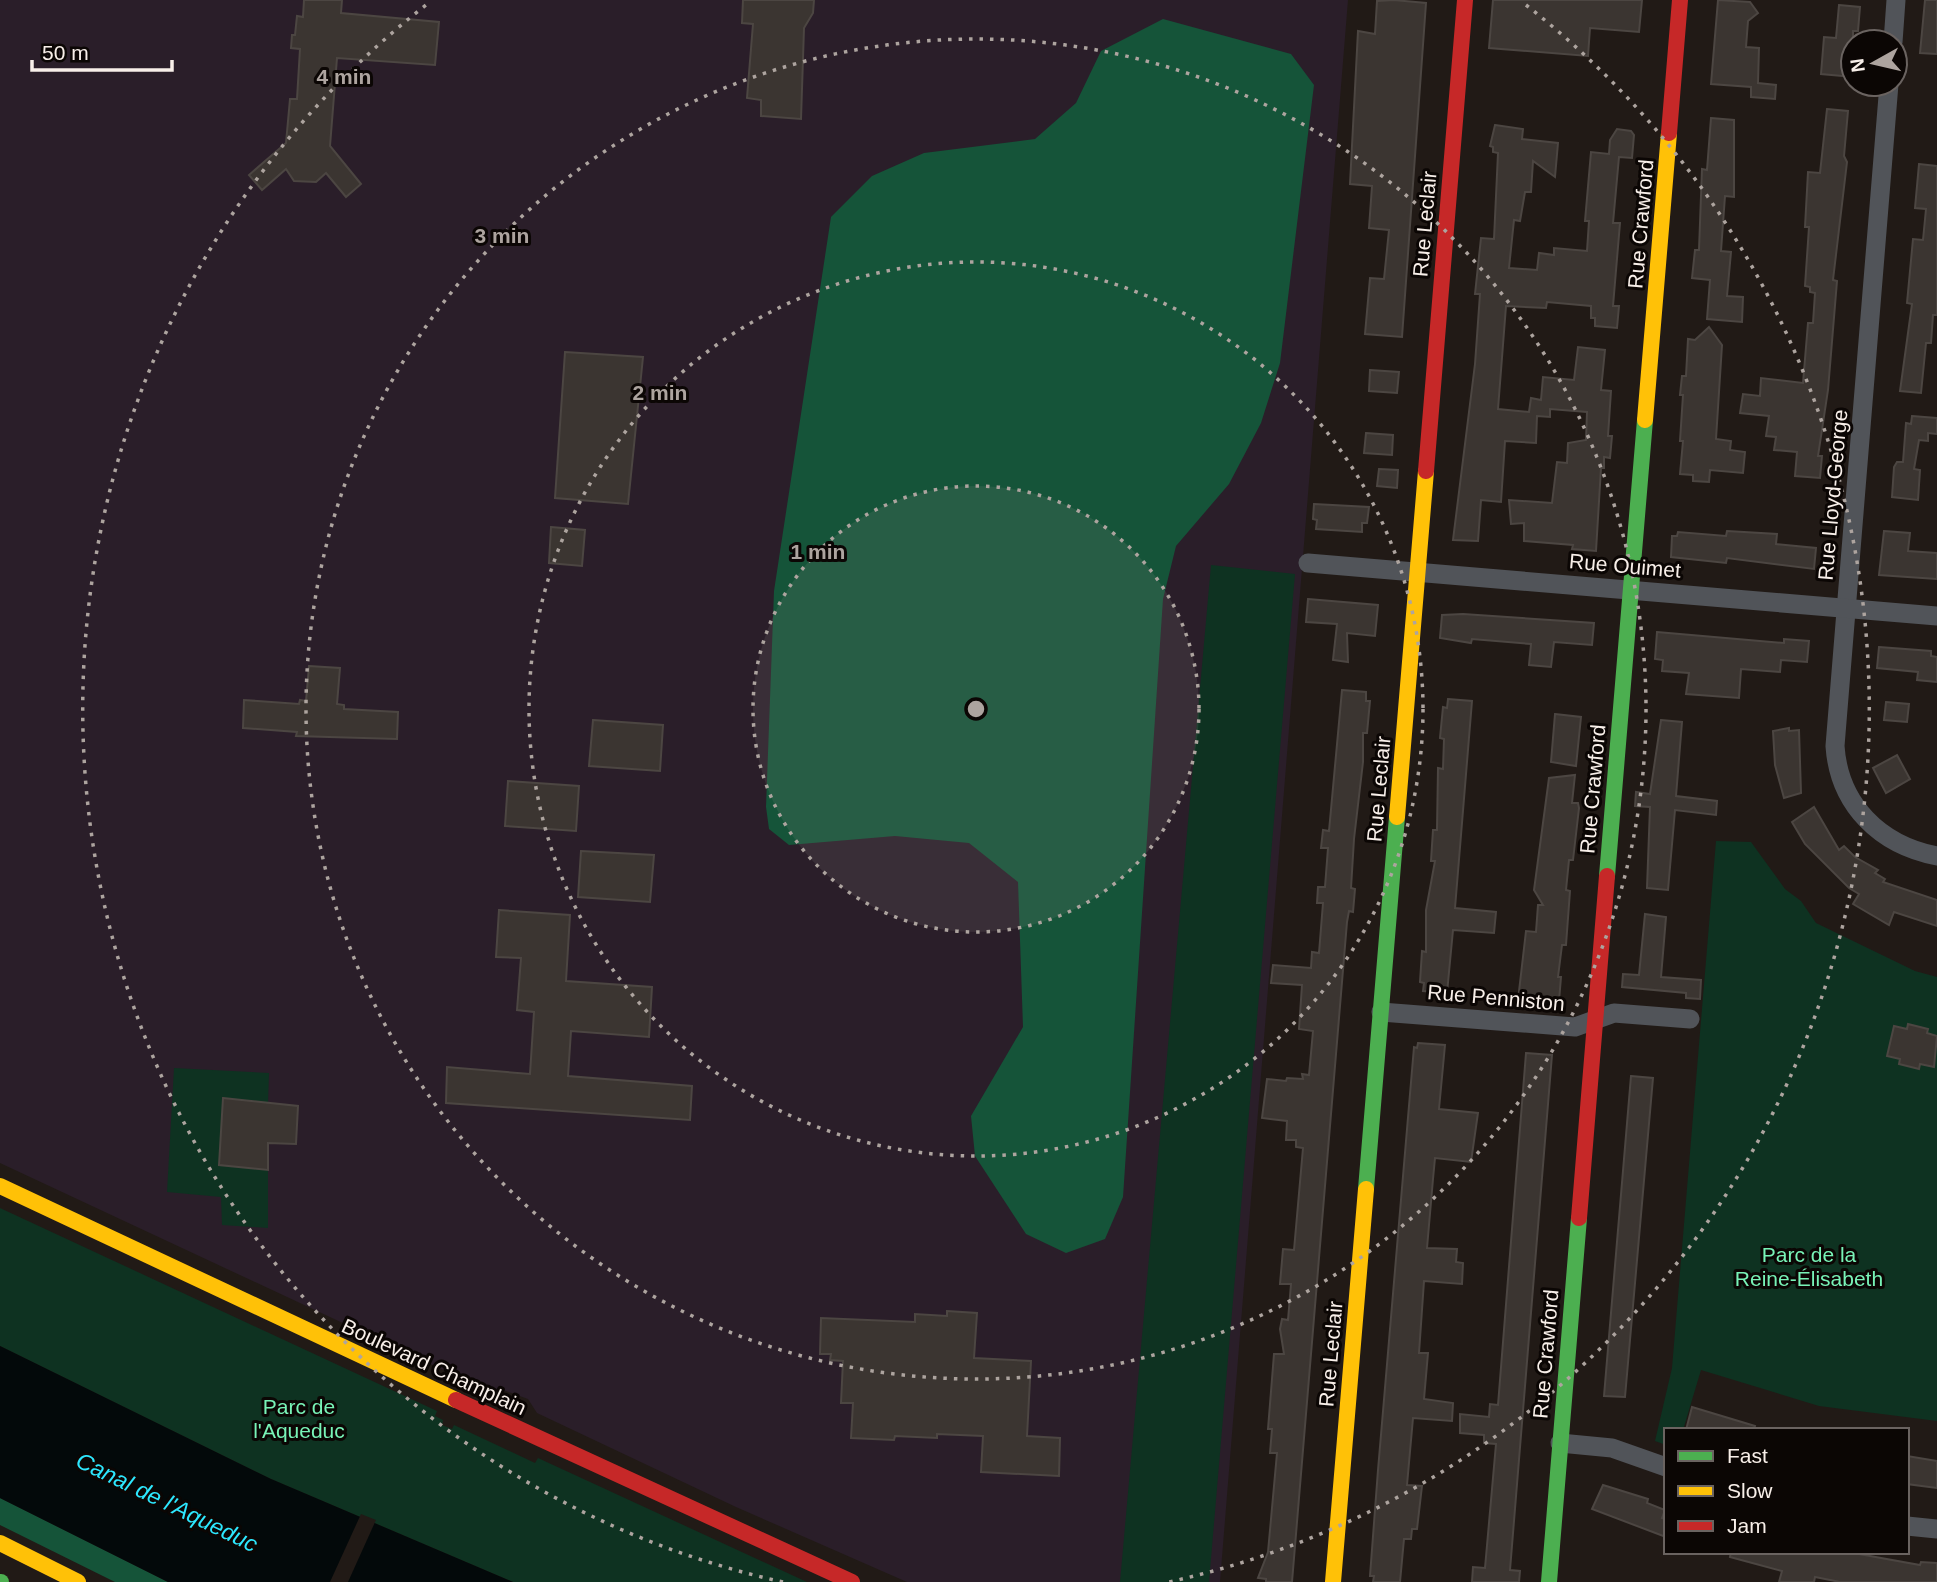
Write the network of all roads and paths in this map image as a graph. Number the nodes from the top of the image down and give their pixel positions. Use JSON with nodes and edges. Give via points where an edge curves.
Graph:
{"nodes":[{"id":1,"x":1465,"y":0,"type":"edge"},
{"id":2,"x":1680,"y":0,"type":"edge"},
{"id":3,"x":1896,"y":0,"type":"edge"},
{"id":4,"x":1894,"y":28,"type":"edge"},
{"id":5,"x":1888,"y":98,"type":"edge"},
{"id":6,"x":1308,"y":563,"type":"dead end"},
{"id":7,"x":1418,"y":572,"type":"junction"},
{"id":8,"x":1632,"y":590,"type":"junction"},
{"id":9,"x":1846,"y":609,"type":"junction"},
{"id":10,"x":1937,"y":616,"type":"edge"},
{"id":11,"x":1937,"y":856,"type":"edge"},
{"id":12,"x":1381,"y":1012,"type":"junction"},
{"id":13,"x":1690,"y":1019,"type":"dead end"},
{"id":14,"x":1595,"y":1020,"type":"junction"},
{"id":15,"x":0,"y":1186,"type":"edge"},
{"id":16,"x":1560,"y":1443,"type":"junction"},
{"id":17,"x":1664,"y":1466,"type":"edge"},
{"id":18,"x":1909,"y":1526,"type":"edge"},
{"id":19,"x":1937,"y":1529,"type":"edge"},
{"id":20,"x":0,"y":1543,"type":"edge"},
{"id":21,"x":78,"y":1582,"type":"edge"},
{"id":22,"x":852,"y":1582,"type":"edge"},
{"id":23,"x":1333,"y":1582,"type":"edge"},
{"id":24,"x":1549,"y":1582,"type":"edge"}],
"edges":[{"from":1,"to":7,"type":"street","name":"Rue Leclair"},
{"from":2,"to":8,"type":"street","name":"Rue Crawford"},
{"from":3,"to":4,"type":"street"},
{"from":5,"to":9,"type":"street","name":"Rue Lloyd-George"},
{"from":6,"to":7,"type":"street","name":"Rue Ouimet"},
{"from":7,"to":8,"type":"street","name":"Rue Ouimet"},
{"from":7,"to":12,"type":"street","name":"Rue Leclair"},
{"from":8,"to":9,"type":"street","name":"Rue Ouimet"},
{"from":8,"to":14,"type":"street","name":"Rue Crawford"},
{"from":9,"to":10,"type":"street","name":"Rue Ouimet"},
{"from":9,"to":11,"type":"street","name":"Rue Lloyd-George","via":[[1835,732],[1841,782],[1859,812],[1877,830],[1902,845]]},
{"from":12,"to":14,"type":"street","name":"Rue Penniston","via":[[1575,1027]]},
{"from":12,"to":23,"type":"street","name":"Rue Leclair"},
{"from":13,"to":14,"type":"street","name":"Rue Penniston","via":[[1614,1013]]},
{"from":14,"to":16,"type":"street","name":"Rue Crawford"},
{"from":15,"to":22,"type":"street","name":"Boulevard Champlain"},
{"from":16,"to":17,"type":"street","via":[[1612,1448]]},
{"from":16,"to":24,"type":"street","name":"Rue Crawford"},
{"from":18,"to":19,"type":"street"},
{"from":20,"to":21,"type":"street"}]}
